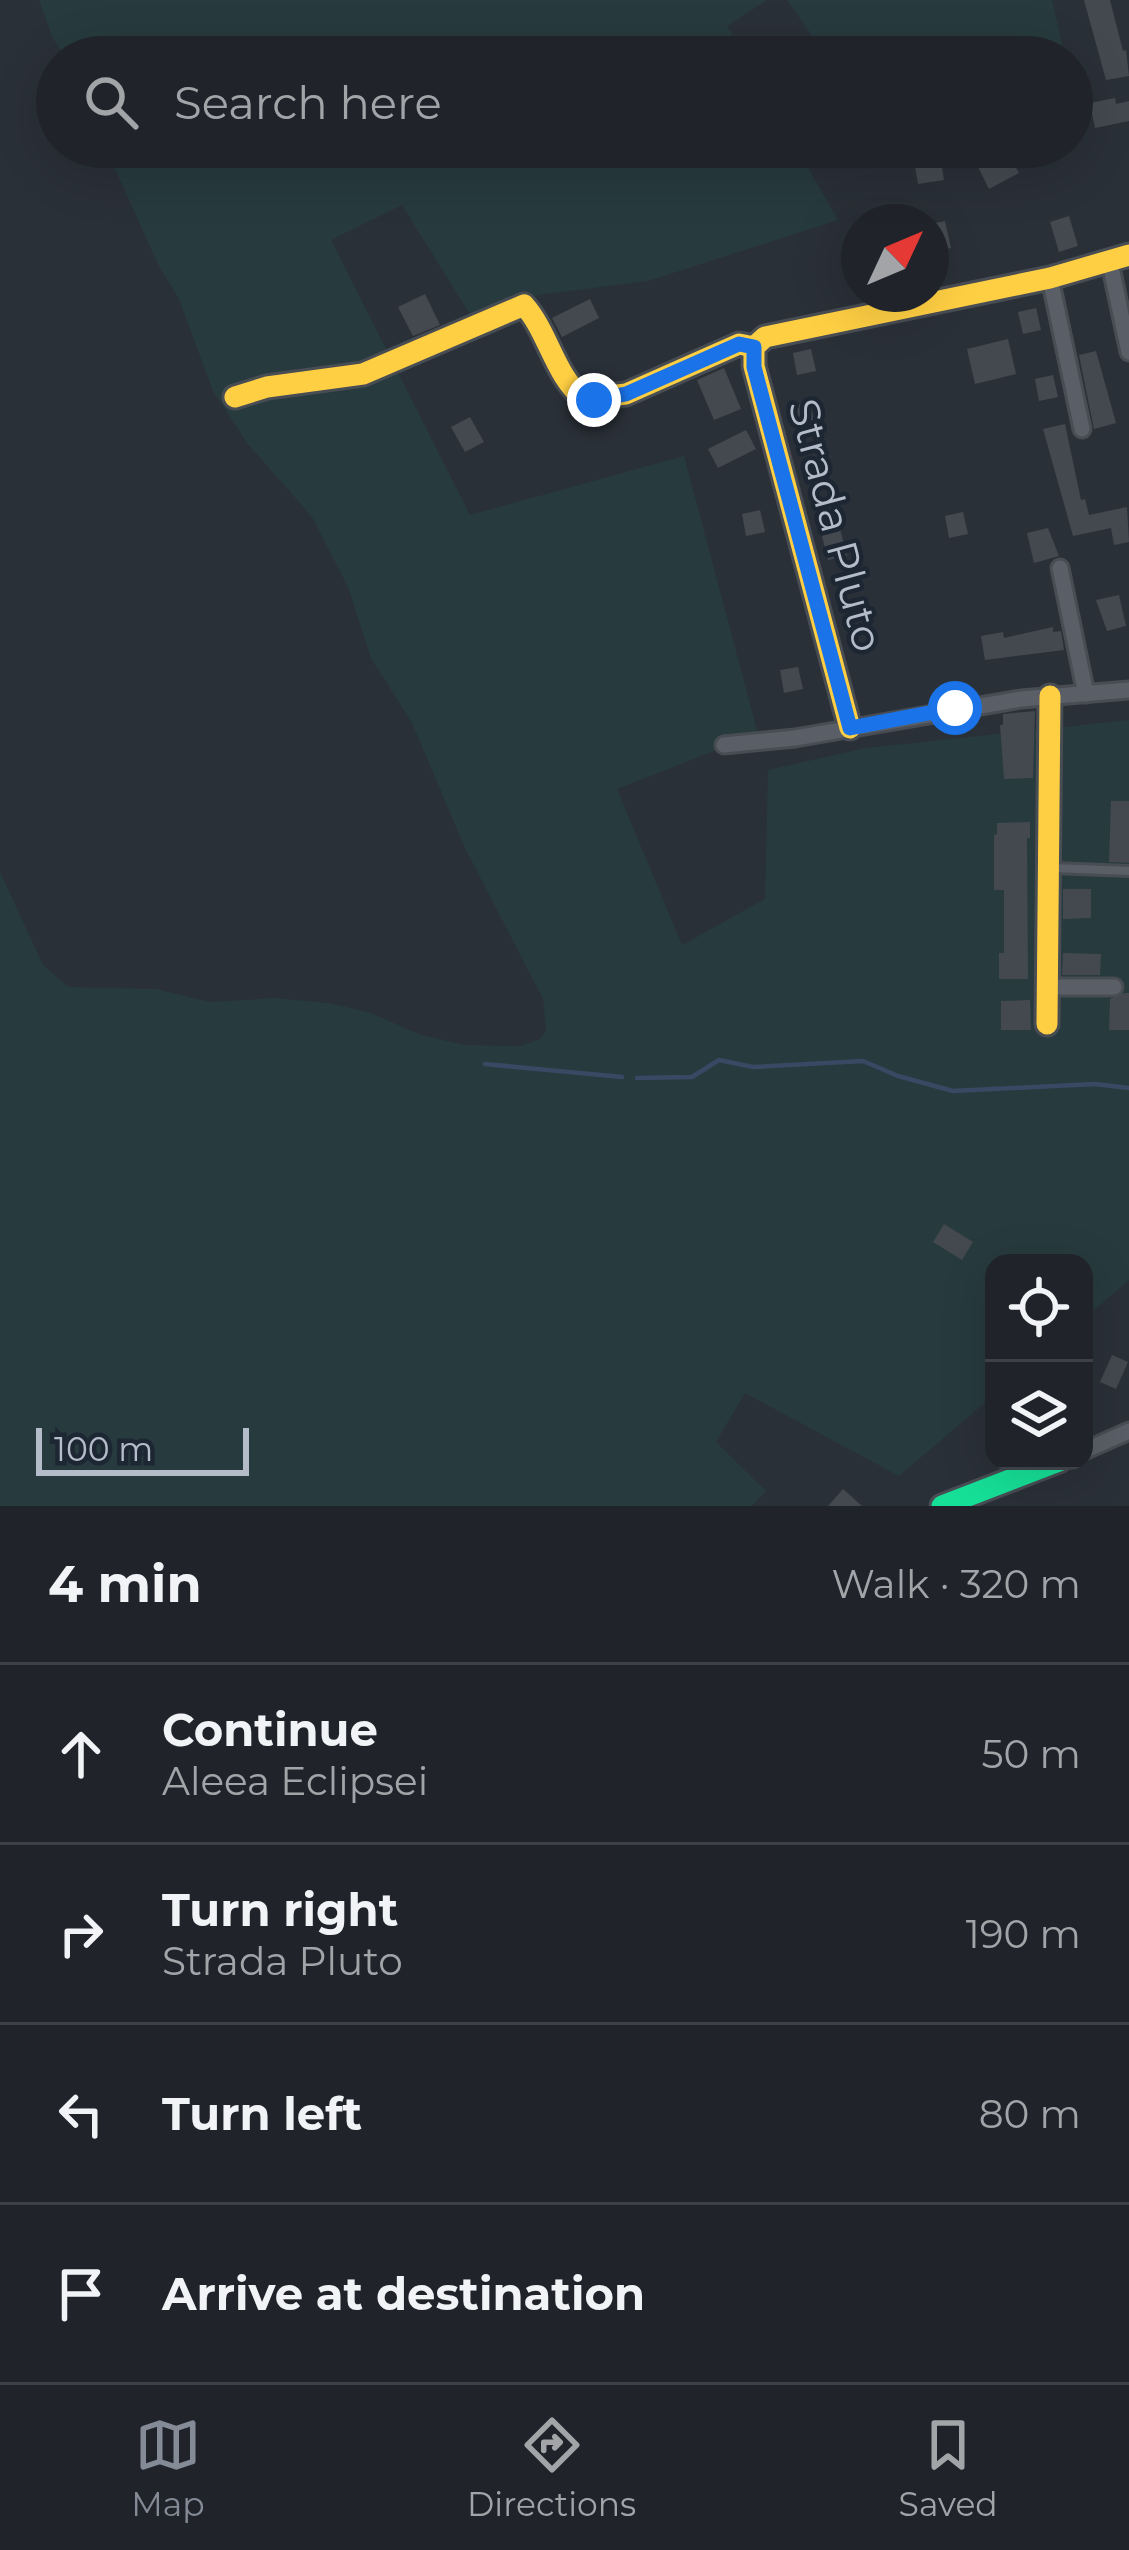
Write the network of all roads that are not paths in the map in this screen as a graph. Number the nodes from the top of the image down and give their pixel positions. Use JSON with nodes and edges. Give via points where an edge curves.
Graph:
{"nodes":[{"id":1,"x":1120,"y":259,"type":"edge"},
{"id":2,"x":1050,"y":278,"type":"junction"},
{"id":3,"x":756,"y":344,"type":"junction"},
{"id":4,"x":1129,"y":352,"type":"edge"},
{"id":5,"x":236,"y":397,"type":"dead end"},
{"id":6,"x":1082,"y":429,"type":"dead end"},
{"id":7,"x":1060,"y":568,"type":"dead end"},
{"id":8,"x":1129,"y":690,"type":"edge"},
{"id":9,"x":1086,"y":694,"type":"junction"},
{"id":10,"x":1050,"y":697,"type":"junction"},
{"id":11,"x":850,"y":728,"type":"junction"},
{"id":12,"x":724,"y":745,"type":"dead end"},
{"id":13,"x":1048,"y":867,"type":"junction"},
{"id":14,"x":1129,"y":871,"type":"edge"},
{"id":15,"x":1047,"y":987,"type":"junction"},
{"id":16,"x":1114,"y":987,"type":"dead end"},
{"id":17,"x":1047,"y":1024,"type":"dead end"},
{"id":18,"x":1129,"y":1431,"type":"edge"},
{"id":19,"x":1093,"y":1447,"type":"edge"},
{"id":20,"x":1036,"y":1470,"type":"edge"},
{"id":21,"x":942,"y":1506,"type":"edge"}],
"edges":[{"from":1,"to":2,"type":"street"},
{"from":1,"to":4,"type":"street"},
{"from":2,"to":3,"type":"street"},
{"from":2,"to":6,"type":"street"},
{"from":3,"to":5,"type":"street","via":[[739,344],[626,394],[584,399],[568,387],[524,305],[363,374],[271,384]]},
{"from":3,"to":11,"type":"street","name":"Strada Pluto","via":[[754,367]]},
{"from":7,"to":9,"type":"street"},
{"from":8,"to":9,"type":"street"},
{"from":9,"to":10,"type":"street"},
{"from":10,"to":11,"type":"street"},
{"from":10,"to":13,"type":"street"},
{"from":11,"to":12,"type":"street"},
{"from":13,"to":14,"type":"lane"},
{"from":13,"to":15,"type":"street"},
{"from":15,"to":16,"type":"street"},
{"from":15,"to":17,"type":"street"},
{"from":18,"to":19,"type":"street"},
{"from":20,"to":21,"type":"street"}]}
